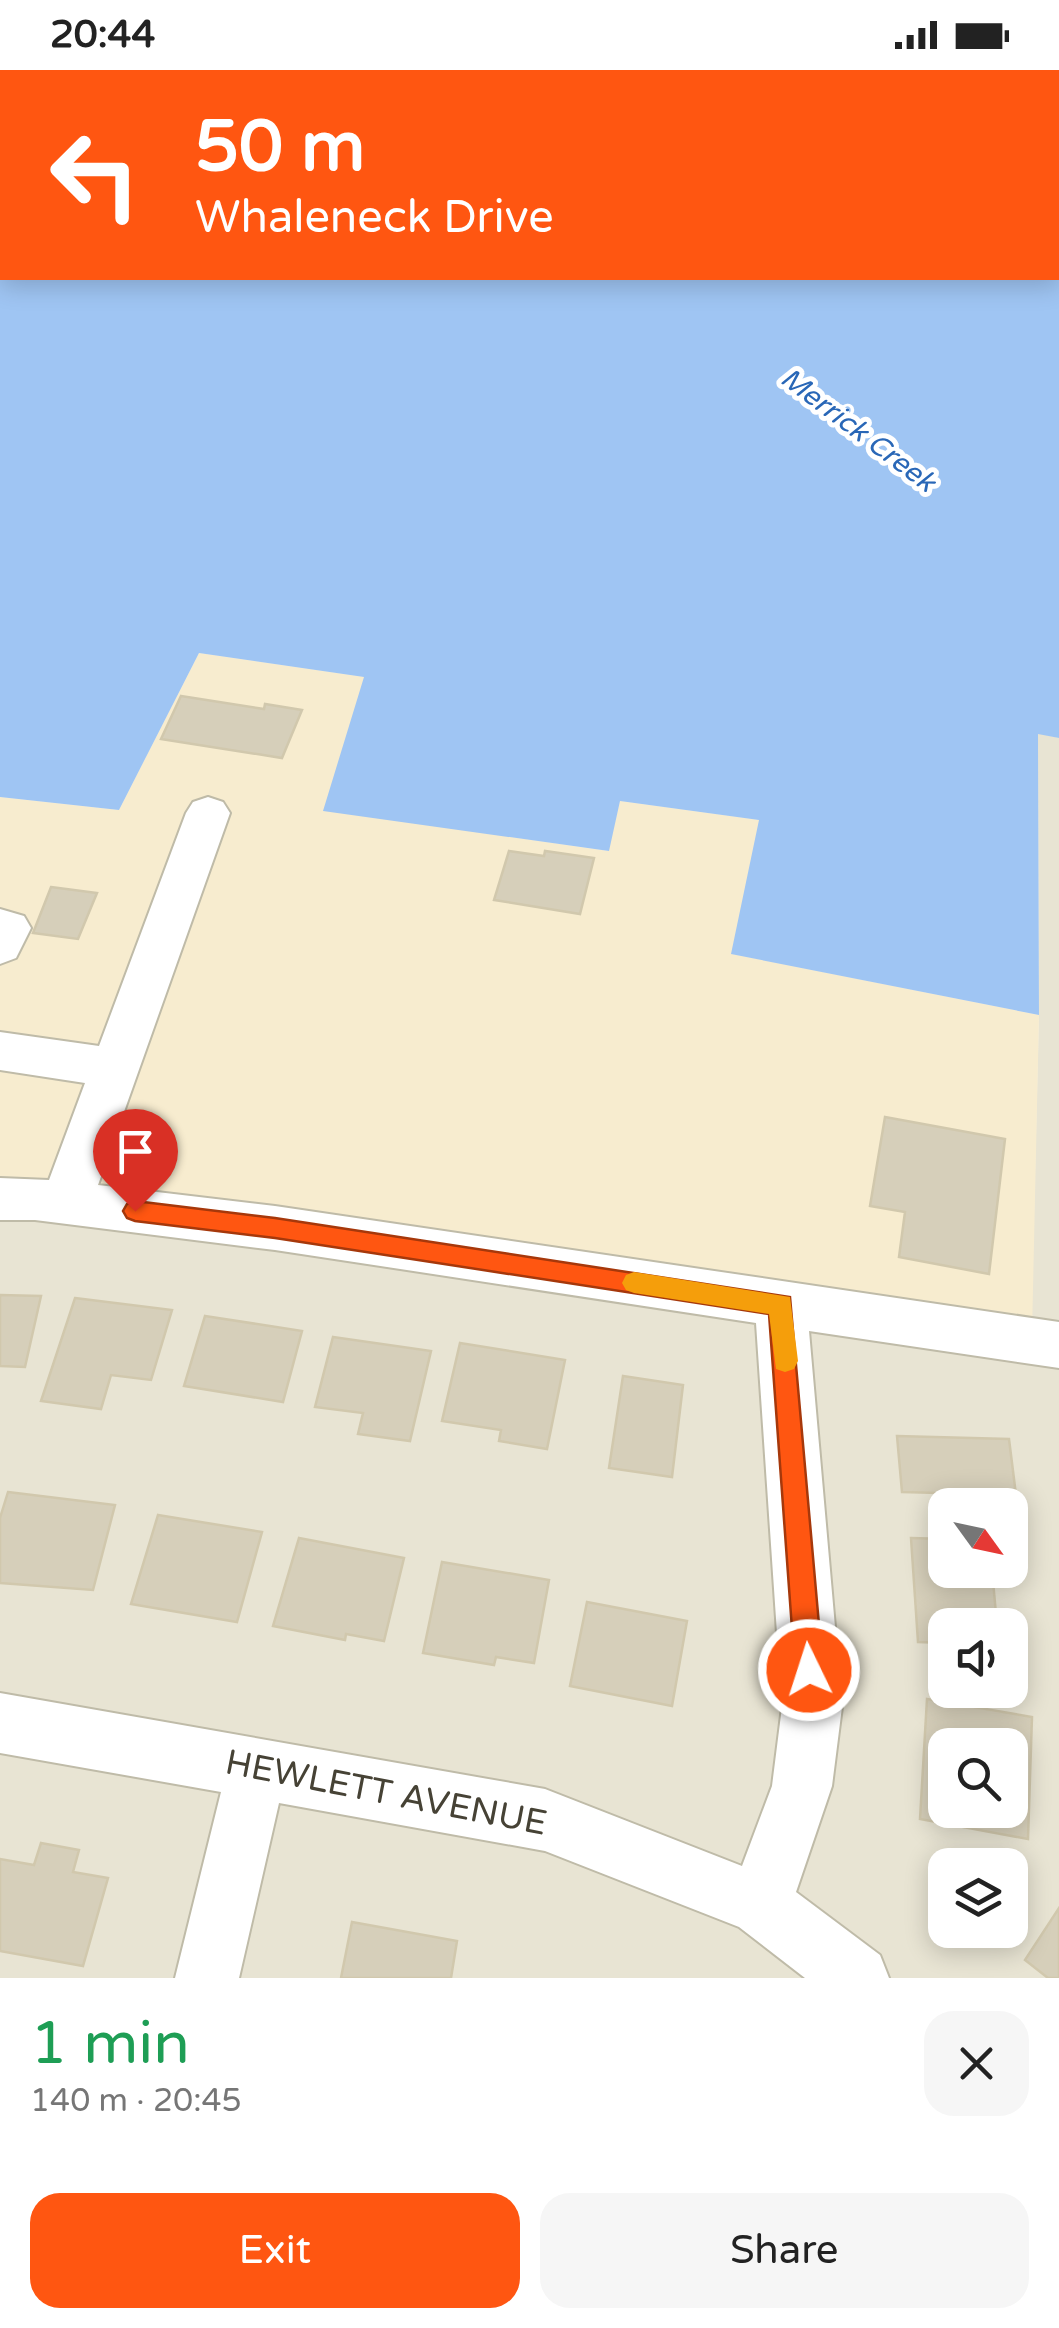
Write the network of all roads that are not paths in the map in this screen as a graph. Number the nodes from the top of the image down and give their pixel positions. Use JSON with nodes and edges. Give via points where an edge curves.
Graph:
{"nodes":[{"id":1,"x":208,"y":812,"type":"dead end"},
{"id":2,"x":0,"y":926,"type":"edge"},
{"id":3,"x":0,"y":946,"type":"edge"},
{"id":4,"x":0,"y":1050,"type":"edge"},
{"id":5,"x":114,"y":1068,"type":"junction"},
{"id":6,"x":0,"y":1199,"type":"edge"},
{"id":7,"x":66,"y":1203,"type":"junction"},
{"id":8,"x":781,"y":1305,"type":"junction"},
{"id":9,"x":1059,"y":1345,"type":"edge"},
{"id":10,"x":0,"y":1722,"type":"edge"},
{"id":11,"x":257,"y":1768,"type":"junction"},
{"id":12,"x":760,"y":1904,"type":"junction"},
{"id":13,"x":207,"y":1978,"type":"edge"},
{"id":14,"x":856,"y":1978,"type":"edge"}],
"edges":[{"from":1,"to":5,"type":"street"},
{"from":2,"to":3,"type":"street","via":[[8,928]]},
{"from":4,"to":5,"type":"street"},
{"from":5,"to":7,"type":"street"},
{"from":6,"to":7,"type":"street"},
{"from":7,"to":8,"type":"street"},
{"from":8,"to":9,"type":"street"},
{"from":8,"to":12,"type":"street","via":[[812,1707],[802,1786]]},
{"from":10,"to":11,"type":"street","name":"HEWLETT AVENUE"},
{"from":11,"to":12,"type":"street","name":"HEWLETT AVENUE","via":[[544,1820]]},
{"from":11,"to":13,"type":"street"},
{"from":12,"to":14,"type":"street","name":"HEWLETT AVENUE"}]}
